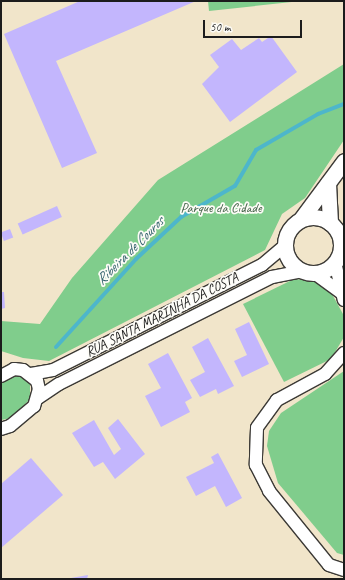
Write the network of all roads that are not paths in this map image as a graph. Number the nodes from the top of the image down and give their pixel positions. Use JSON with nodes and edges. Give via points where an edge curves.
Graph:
{"nodes":[{"id":1,"x":344,"y":161,"type":"edge"},
{"id":2,"x":328,"y":183,"type":"junction"},
{"id":3,"x":301,"y":219,"type":"junction"},
{"id":4,"x":336,"y":226,"type":"edge"},
{"id":5,"x":285,"y":246,"type":"junction"},
{"id":6,"x":339,"y":256,"type":"edge"},
{"id":7,"x":309,"y":272,"type":"junction"},
{"id":8,"x":343,"y":297,"type":"edge"},
{"id":9,"x":344,"y":353,"type":"edge"},
{"id":10,"x":1,"y":365,"type":"edge"},
{"id":11,"x":14,"y":369,"type":"junction"},
{"id":12,"x":31,"y":374,"type":"junction"},
{"id":13,"x":1,"y":376,"type":"edge"},
{"id":14,"x":38,"y":398,"type":"junction"},
{"id":15,"x":1,"y":429,"type":"edge"},
{"id":16,"x":344,"y":570,"type":"edge"}],
"edges":[{"from":1,"to":2,"type":"street"},
{"from":2,"to":3,"type":"street"},
{"from":2,"to":4,"type":"street"},
{"from":3,"to":4,"type":"street","via":[[316,217]]},
{"from":3,"to":5,"type":"street","via":[[289,230]]},
{"from":4,"to":6,"type":"street","via":[[340,240]]},
{"from":5,"to":7,"type":"street","via":[[290,261]]},
{"from":5,"to":12,"type":"street","via":[[262,265],[62,365]]},
{"from":6,"to":7,"type":"street"},
{"from":6,"to":8,"type":"street"},
{"from":7,"to":8,"type":"street"},
{"from":7,"to":14,"type":"street","name":"RUA SANTA MARINHA DA COSTA","via":[[272,277],[59,384]]},
{"from":9,"to":16,"type":"street","via":[[325,374],[277,400],[257,428],[256,465],[269,492],[330,565]]},
{"from":10,"to":11,"type":"street"},
{"from":11,"to":12,"type":"street"},
{"from":11,"to":13,"type":"street"},
{"from":12,"to":14,"type":"street","via":[[37,381]]},
{"from":14,"to":15,"type":"street","name":"RUA SANTA MARINHA DA COSTA","via":[[10,426]]}]}
